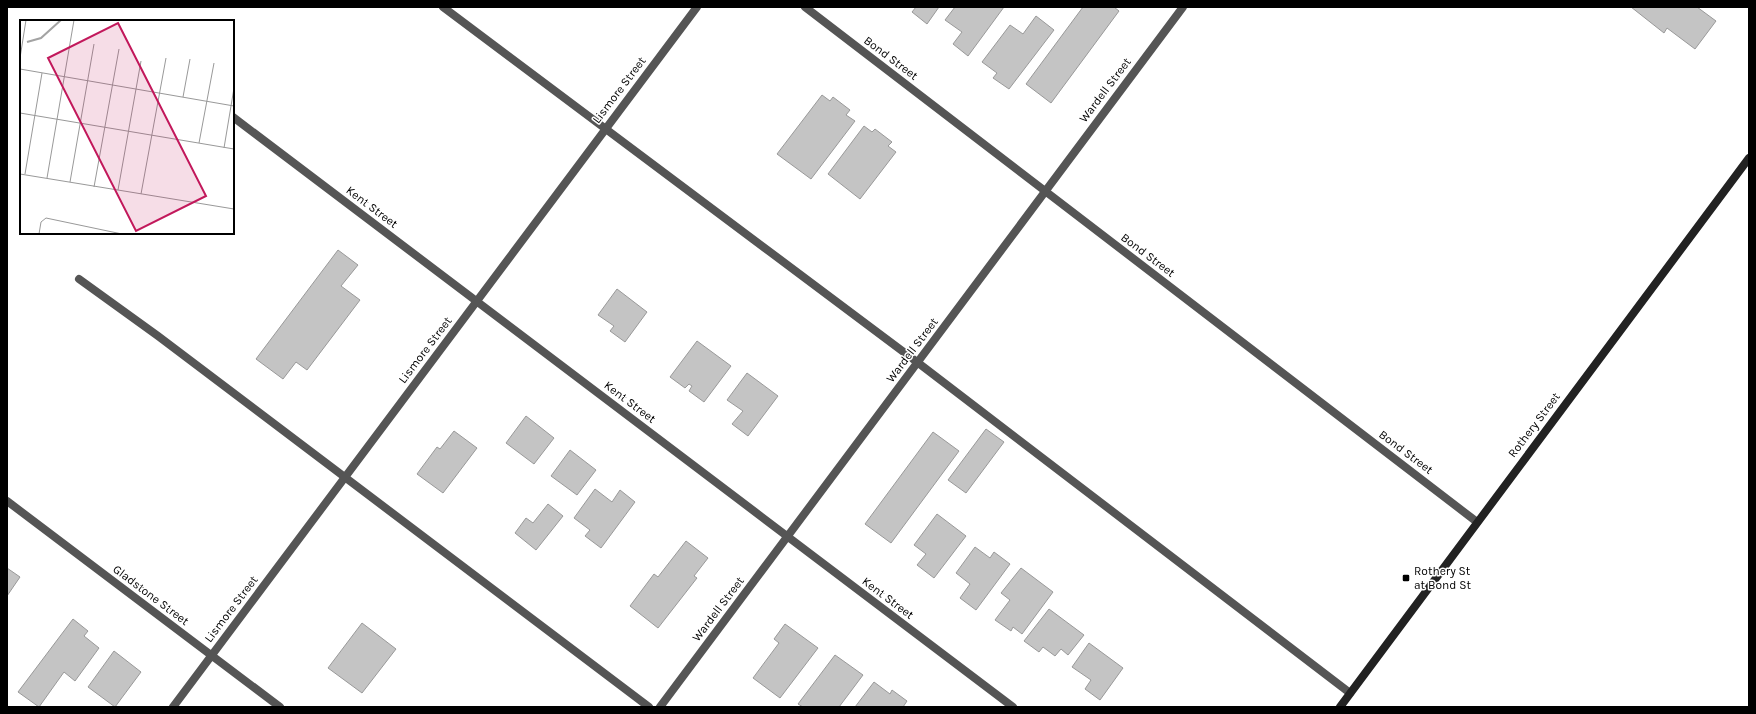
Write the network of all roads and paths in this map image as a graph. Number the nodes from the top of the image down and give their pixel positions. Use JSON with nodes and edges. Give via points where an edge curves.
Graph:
{"nodes":[{"id":1,"x":443,"y":7,"type":"edge"},
{"id":2,"x":697,"y":7,"type":"edge"},
{"id":3,"x":805,"y":7,"type":"edge"},
{"id":4,"x":1182,"y":7,"type":"edge"},
{"id":5,"x":234,"y":118,"type":"edge"},
{"id":6,"x":606,"y":129,"type":"junction"},
{"id":7,"x":1749,"y":158,"type":"edge"},
{"id":8,"x":1045,"y":191,"type":"junction"},
{"id":9,"x":79,"y":279,"type":"dead end"},
{"id":10,"x":477,"y":301,"type":"junction"},
{"id":11,"x":917,"y":362,"type":"junction"},
{"id":12,"x":344,"y":478,"type":"junction"},
{"id":13,"x":7,"y":501,"type":"edge"},
{"id":14,"x":1477,"y":522,"type":"junction"},
{"id":15,"x":787,"y":536,"type":"junction"},
{"id":16,"x":211,"y":656,"type":"junction"},
{"id":17,"x":1350,"y":693,"type":"junction"},
{"id":18,"x":173,"y":707,"type":"edge"},
{"id":19,"x":280,"y":707,"type":"edge"},
{"id":20,"x":649,"y":707,"type":"edge"},
{"id":21,"x":660,"y":707,"type":"edge"},
{"id":22,"x":1013,"y":707,"type":"edge"},
{"id":23,"x":1340,"y":707,"type":"edge"}],
"edges":[{"from":1,"to":6,"type":"street"},
{"from":2,"to":6,"type":"street","name":"Lismore Street"},
{"from":3,"to":8,"type":"street","name":"Bond Street"},
{"from":4,"to":8,"type":"street","name":"Wardell Street"},
{"from":5,"to":10,"type":"street","name":"Kent Street"},
{"from":6,"to":10,"type":"street","name":"Lismore Street"},
{"from":6,"to":11,"type":"street"},
{"from":7,"to":14,"type":"main road","name":"Rothery Street"},
{"from":8,"to":11,"type":"street","name":"Wardell Street"},
{"from":8,"to":14,"type":"street","name":"Bond Street"},
{"from":9,"to":12,"type":"street"},
{"from":10,"to":12,"type":"street","name":"Lismore Street"},
{"from":10,"to":15,"type":"street","name":"Kent Street"},
{"from":11,"to":15,"type":"street","name":"Wardell Street"},
{"from":11,"to":17,"type":"street"},
{"from":12,"to":16,"type":"street","name":"Lismore Street"},
{"from":12,"to":20,"type":"street"},
{"from":13,"to":16,"type":"street","name":"Gladstone Street"},
{"from":14,"to":17,"type":"main road","name":"Rothery Street"},
{"from":15,"to":21,"type":"street","name":"Wardell Street"},
{"from":15,"to":22,"type":"street","name":"Kent Street"},
{"from":16,"to":18,"type":"street","name":"Lismore Street"},
{"from":16,"to":19,"type":"street","name":"Gladstone Street"},
{"from":17,"to":23,"type":"main road","name":"Rothery Street"}]}
